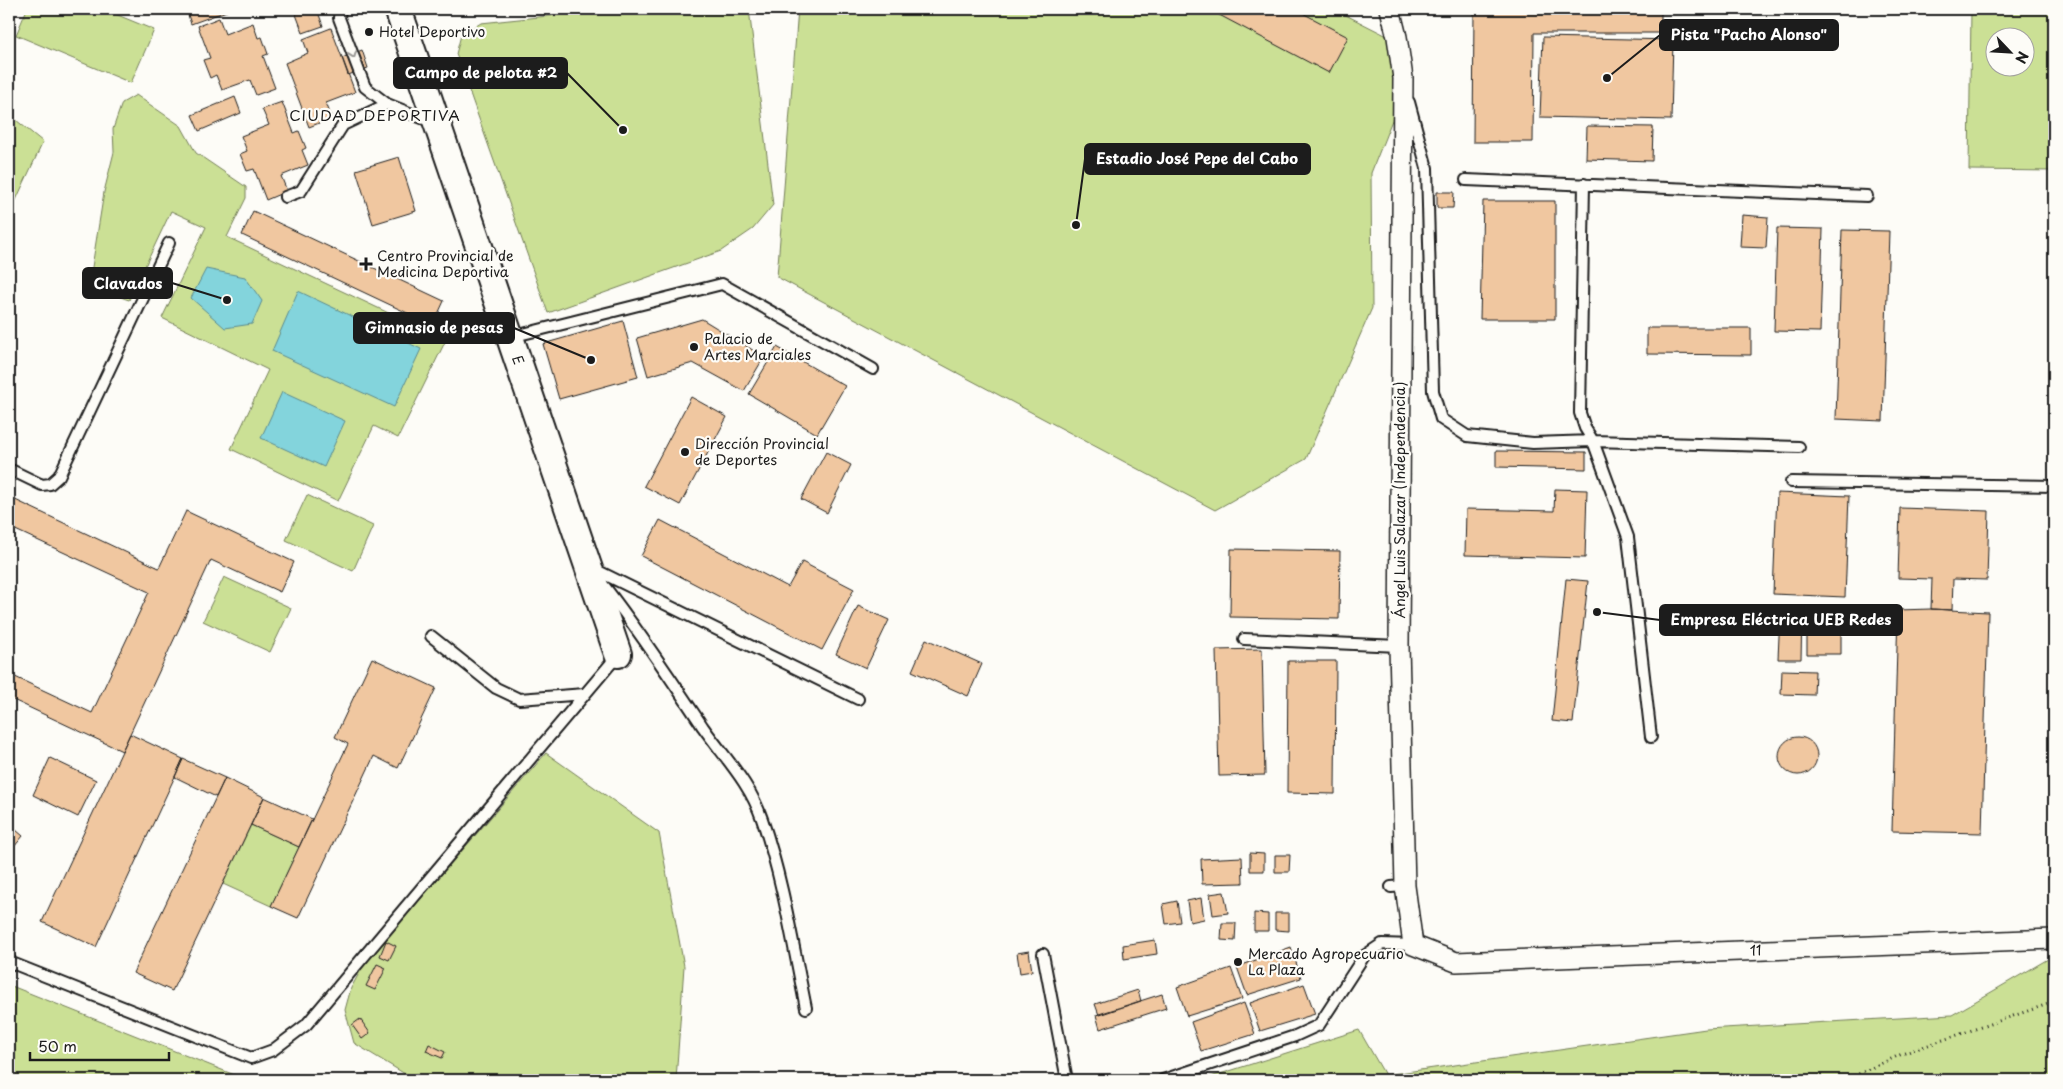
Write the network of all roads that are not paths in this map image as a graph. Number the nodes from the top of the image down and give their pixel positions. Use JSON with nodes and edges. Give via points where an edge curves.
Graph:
{"nodes":[{"id":1,"x":340,"y":9,"type":"edge"},
{"id":2,"x":398,"y":9,"type":"edge"},
{"id":3,"x":1390,"y":9,"type":"edge"},
{"id":4,"x":1402,"y":78,"type":"junction"},
{"id":5,"x":387,"y":104,"type":"junction"},
{"id":6,"x":436,"y":124,"type":"junction"},
{"id":7,"x":1466,"y":180,"type":"dead end"},
{"id":8,"x":1584,"y":184,"type":"junction"},
{"id":9,"x":1867,"y":196,"type":"dead end"},
{"id":10,"x":285,"y":197,"type":"dead end"},
{"id":11,"x":169,"y":243,"type":"dead end"},
{"id":12,"x":510,"y":337,"type":"junction"},
{"id":13,"x":873,"y":369,"type":"dead end"},
{"id":14,"x":1593,"y":441,"type":"junction"},
{"id":15,"x":1799,"y":447,"type":"dead end"},
{"id":16,"x":9,"y":469,"type":"edge"},
{"id":17,"x":1792,"y":482,"type":"dead end"},
{"id":18,"x":2054,"y":486,"type":"edge"},
{"id":19,"x":588,"y":566,"type":"junction"},
{"id":20,"x":431,"y":636,"type":"dead end"},
{"id":21,"x":1244,"y":639,"type":"dead end"},
{"id":22,"x":1399,"y":646,"type":"junction"},
{"id":23,"x":618,"y":654,"type":"joint"},
{"id":24,"x":585,"y":694,"type":"junction"},
{"id":25,"x":858,"y":699,"type":"dead end"},
{"id":26,"x":1651,"y":736,"type":"dead end"},
{"id":27,"x":2054,"y":939,"type":"edge"},
{"id":28,"x":1413,"y":945,"type":"junction"},
{"id":29,"x":1043,"y":954,"type":"dead end"},
{"id":30,"x":9,"y":959,"type":"edge"},
{"id":31,"x":806,"y":1008,"type":"dead end"},
{"id":32,"x":1067,"y":1080,"type":"edge"},
{"id":33,"x":1163,"y":1080,"type":"edge"}],
"edges":[{"from":1,"to":5,"type":"lane","one_way":true,"via":[[340,18],[365,87]]},
{"from":2,"to":6,"type":"street","name":"E"},
{"from":3,"to":4,"type":"street","name":"Ángel Luis Salazar (Independencia)","via":[[1398,37]]},
{"from":4,"to":14,"type":"lane","via":[[1427,168],[1433,391],[1441,419],[1467,436],[1532,443]]},
{"from":4,"to":22,"type":"street","name":"Ángel Luis Salazar (Independencia)"},
{"from":5,"to":6,"type":"lane"},
{"from":5,"to":10,"type":"lane","via":[[343,125],[301,191]]},
{"from":6,"to":12,"type":"street","name":"E"},
{"from":7,"to":8,"type":"lane"},
{"from":8,"to":9,"type":"lane"},
{"from":8,"to":14,"type":"lane","via":[[1580,413]]},
{"from":11,"to":16,"type":"lane","via":[[59,476],[50,484],[42,485]]},
{"from":12,"to":13,"type":"lane","via":[[722,284]]},
{"from":12,"to":19,"type":"street","name":"E"},
{"from":14,"to":15,"type":"lane"},
{"from":14,"to":26,"type":"lane","via":[[1628,537]]},
{"from":17,"to":18,"type":"lane"},
{"from":19,"to":23,"type":"street","name":"E"},
{"from":19,"to":25,"type":"lane"},
{"from":19,"to":31,"type":"lane","via":[[633,623],[742,778],[764,827],[784,898]]},
{"from":20,"to":24,"type":"lane","via":[[496,688],[519,699]]},
{"from":21,"to":22,"type":"lane"},
{"from":22,"to":28,"type":"street","name":"Ángel Luis Salazar (Independencia)","via":[[1398,886]]},
{"from":23,"to":24,"type":"lane"},
{"from":24,"to":30,"type":"lane","via":[[306,1025],[273,1050],[251,1058],[12,963]]},
{"from":27,"to":28,"type":"street","name":"11","via":[[1456,962]]},
{"from":28,"to":33,"type":"lane","via":[[1382,944],[1364,956],[1319,1025]]},
{"from":29,"to":32,"type":"lane"}]}
